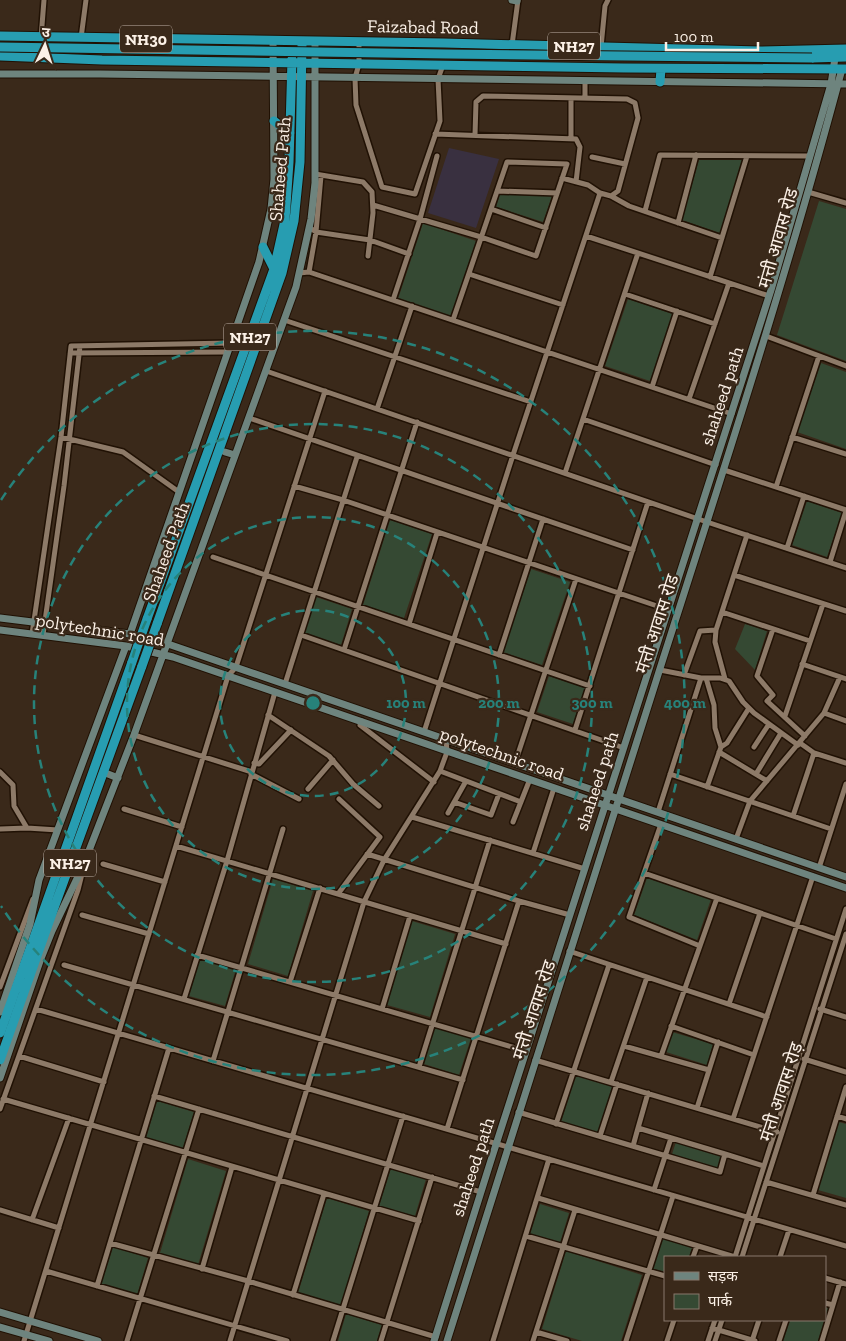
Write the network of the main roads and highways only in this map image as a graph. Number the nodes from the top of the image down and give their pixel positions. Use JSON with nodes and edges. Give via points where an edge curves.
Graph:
{"nodes":[{"id":1,"x":0,"y":36,"type":"edge"},
{"id":2,"x":292,"y":41,"type":"junction"},
{"id":3,"x":302,"y":41,"type":"junction"},
{"id":4,"x":0,"y":47,"type":"edge"},
{"id":5,"x":0,"y":56,"type":"edge"},
{"id":6,"x":843,"y":56,"type":"edge"},
{"id":7,"x":292,"y":63,"type":"junction"},
{"id":8,"x":302,"y":63,"type":"junction"},
{"id":9,"x":661,"y":69,"type":"junction"},
{"id":10,"x":840,"y":70,"type":"edge"},
{"id":11,"x":660,"y":82,"type":"road end"},
{"id":12,"x":274,"y":121,"type":"road end"},
{"id":13,"x":290,"y":133,"type":"junction"},
{"id":14,"x":263,"y":247,"type":"road end"},
{"id":15,"x":274,"y":269,"type":"junction"},
{"id":16,"x":0,"y":1033,"type":"edge"},
{"id":17,"x":0,"y":1060,"type":"edge"}],
"edges":[{"from":1,"to":2,"type":"highway","name":"Faizabad Road","number":"NH30"},
{"from":2,"to":3,"type":"highway","name":"Faizabad Road"},
{"from":2,"to":7,"type":"highway","name":"Shaheed Path","number":"NH27"},
{"from":3,"to":6,"type":"highway","name":"Faizabad Road","number":"NH27","via":[[512,44]]},
{"from":3,"to":8,"type":"highway","name":"Shaheed Path","number":"NH27"},
{"from":4,"to":6,"type":"highway","bridge":true},
{"from":5,"to":7,"type":"highway","number":"NH30"},
{"from":6,"to":10,"type":"highway","name":"मंत्ती आवास रोड"},
{"from":7,"to":8,"type":"highway","number":"NH27"},
{"from":7,"to":13,"type":"highway","name":"Shaheed Path","number":"NH27"},
{"from":8,"to":9,"type":"highway","number":"NH27"},
{"from":8,"to":17,"type":"highway","name":"Shaheed Path","number":"NH27","bridge":true,"via":[[300,162],[294,221],[282,273],[29,987]]},
{"from":9,"to":10,"type":"highway","number":"NH27"},
{"from":9,"to":11,"type":"highway"},
{"from":12,"to":13,"type":"highway"},
{"from":13,"to":15,"type":"highway","name":"Shaheed Path","number":"NH27","via":[[285,220]]},
{"from":14,"to":15,"type":"highway"},
{"from":15,"to":16,"type":"highway","name":"Shaheed Path","number":"NH27","bridge":true,"via":[[26,945]]}]}
